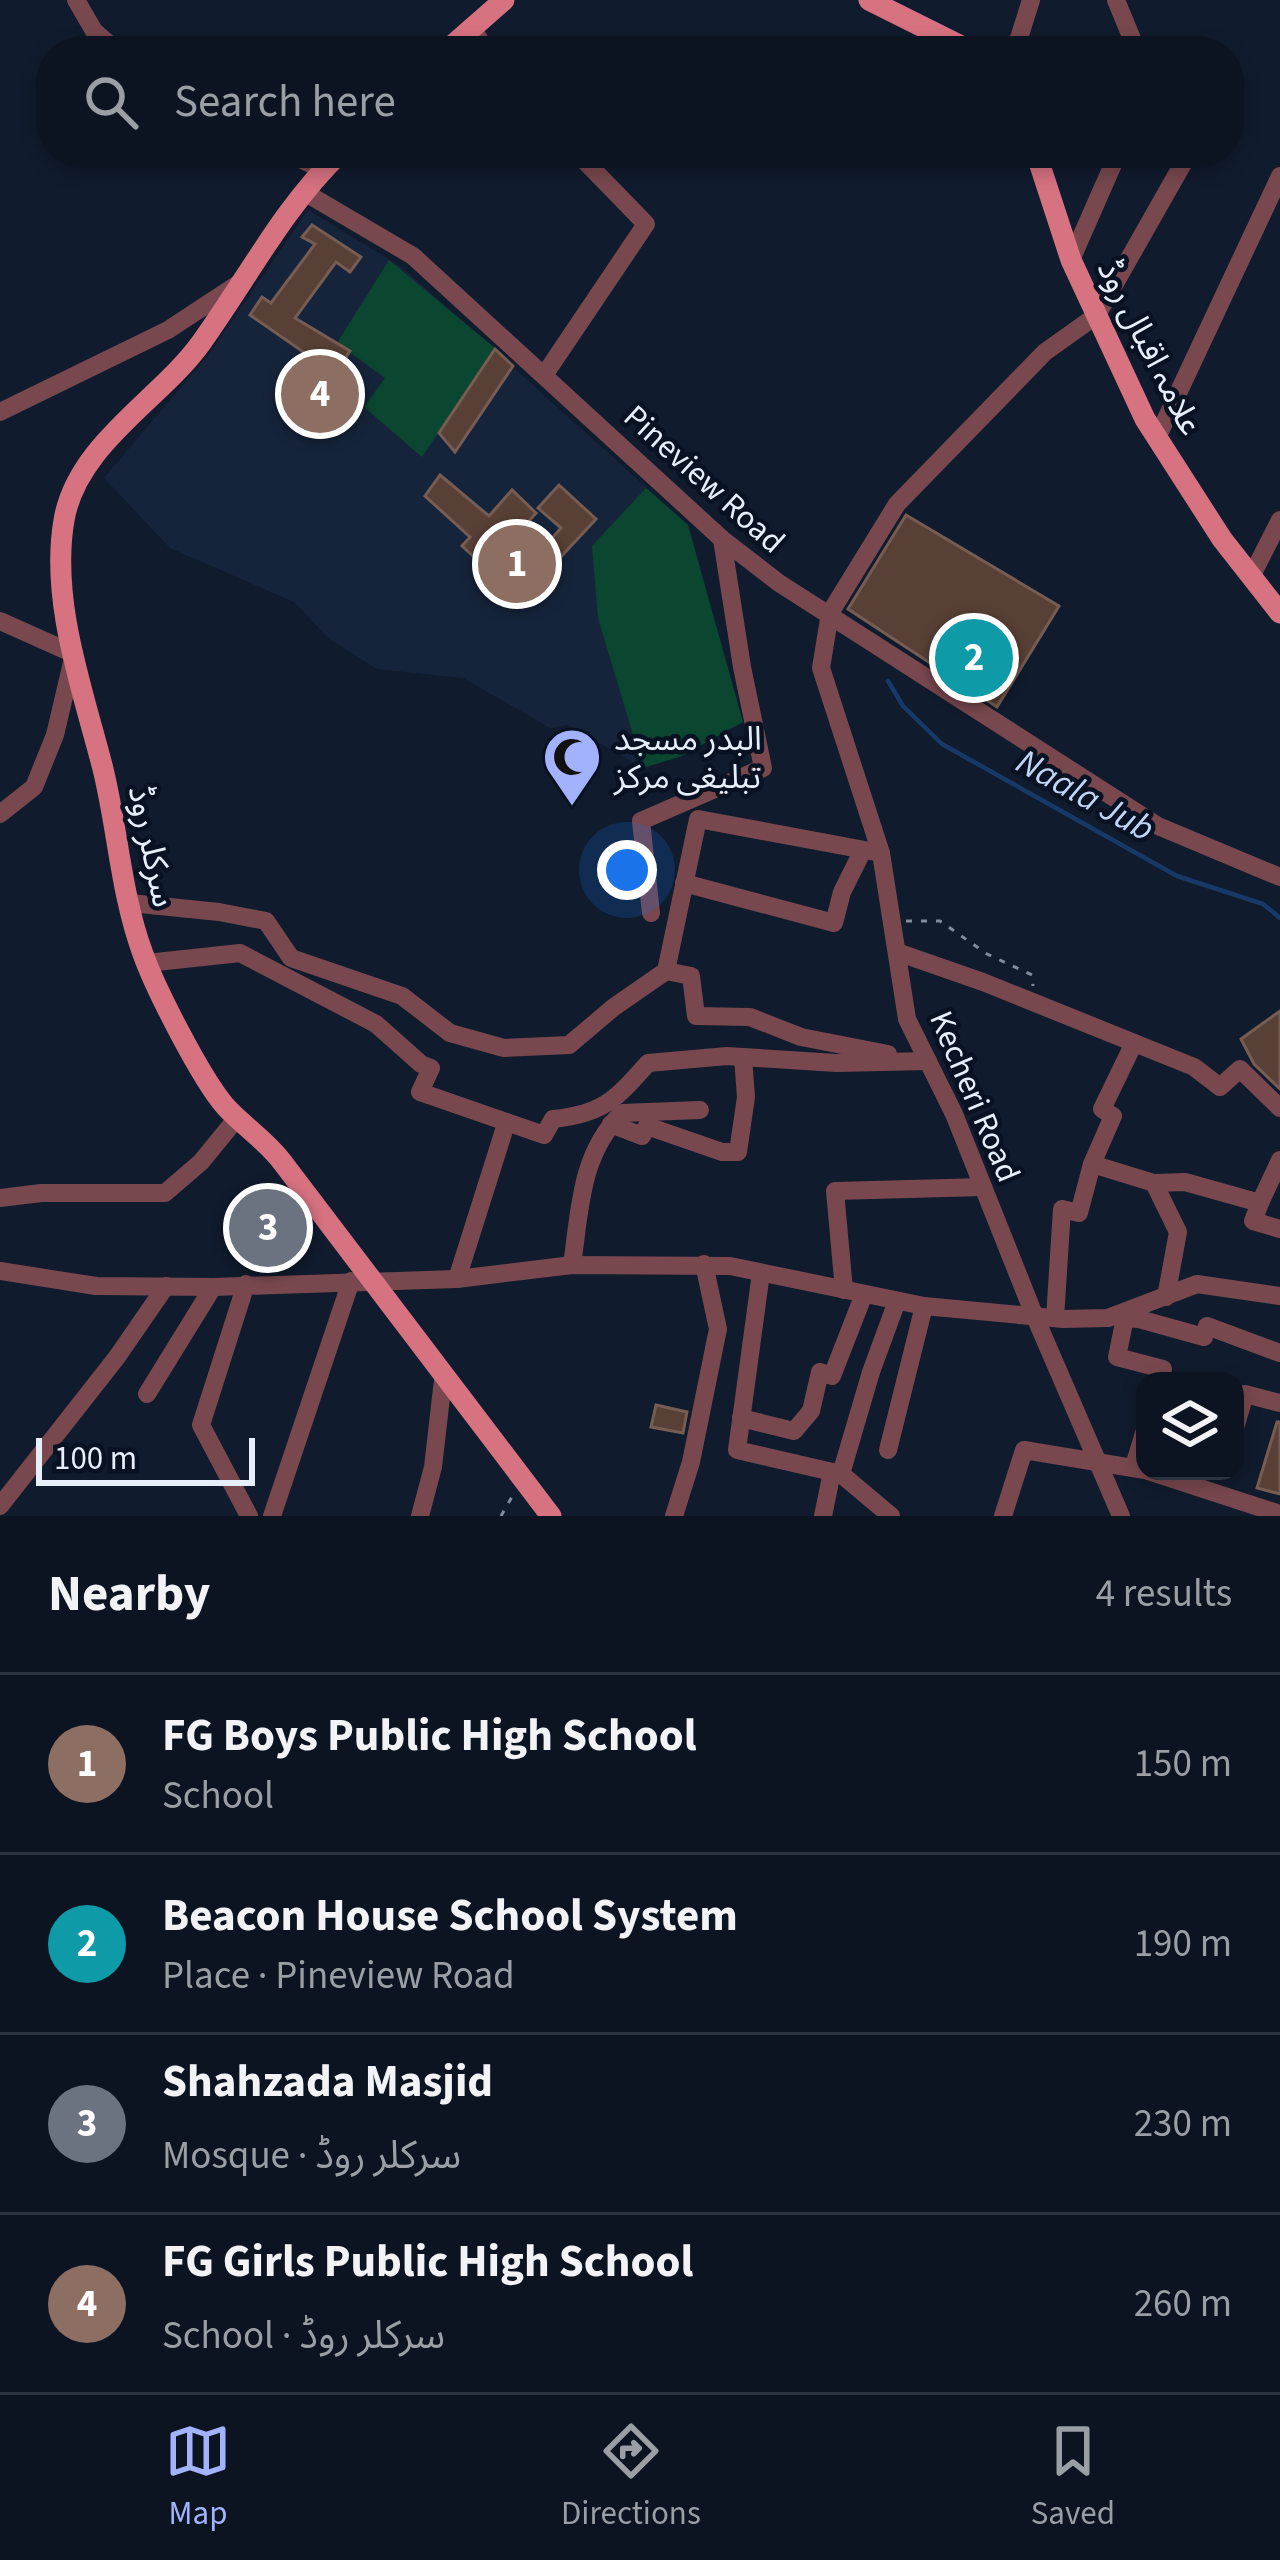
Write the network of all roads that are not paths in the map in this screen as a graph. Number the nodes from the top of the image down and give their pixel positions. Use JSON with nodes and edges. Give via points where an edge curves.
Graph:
{"nodes":[{"id":1,"x":76,"y":0,"type":"edge"},
{"id":2,"x":504,"y":0,"type":"edge"},
{"id":3,"x":869,"y":0,"type":"edge"},
{"id":4,"x":1031,"y":0,"type":"edge"},
{"id":5,"x":1116,"y":0,"type":"edge"},
{"id":6,"x":470,"y":27,"type":"junction"},
{"id":7,"x":100,"y":36,"type":"edge"},
{"id":8,"x":461,"y":36,"type":"edge"},
{"id":9,"x":476,"y":36,"type":"edge"},
{"id":10,"x":940,"y":36,"type":"edge"},
{"id":11,"x":1020,"y":36,"type":"edge"},
{"id":12,"x":1131,"y":36,"type":"edge"},
{"id":13,"x":318,"y":168,"type":"edge"},
{"id":14,"x":592,"y":168,"type":"edge"},
{"id":15,"x":1041,"y":168,"type":"edge"},
{"id":16,"x":1111,"y":168,"type":"edge"},
{"id":17,"x":1180,"y":168,"type":"edge"},
{"id":18,"x":322,"y":170,"type":"joint"},
{"id":19,"x":1280,"y":176,"type":"edge"},
{"id":20,"x":304,"y":192,"type":"junction"},
{"id":21,"x":1071,"y":260,"type":"junction"},
{"id":22,"x":241,"y":282,"type":"junction"},
{"id":23,"x":1097,"y":315,"type":"junction"},
{"id":24,"x":545,"y":374,"type":"junction"},
{"id":25,"x":0,"y":412,"type":"edge"},
{"id":26,"x":1157,"y":437,"type":"junction"},
{"id":27,"x":1280,"y":520,"type":"edge"},
{"id":28,"x":722,"y":539,"type":"junction"},
{"id":29,"x":1251,"y":577,"type":"junction"},
{"id":30,"x":830,"y":613,"type":"junction"},
{"id":31,"x":1280,"y":613,"type":"edge"},
{"id":32,"x":0,"y":621,"type":"edge"},
{"id":33,"x":74,"y":654,"type":"junction"},
{"id":34,"x":0,"y":814,"type":"edge"},
{"id":35,"x":872,"y":851,"type":"junction"},
{"id":36,"x":1280,"y":877,"type":"edge"},
{"id":37,"x":684,"y":883,"type":"junction"},
{"id":38,"x":130,"y":903,"type":"junction"},
{"id":39,"x":651,"y":914,"type":"dead end"},
{"id":40,"x":897,"y":952,"type":"junction"},
{"id":41,"x":147,"y":963,"type":"junction"},
{"id":42,"x":666,"y":970,"type":"junction"},
{"id":43,"x":1134,"y":1043,"type":"junction"},
{"id":44,"x":743,"y":1057,"type":"junction"},
{"id":45,"x":928,"y":1061,"type":"junction"},
{"id":46,"x":1280,"y":1108,"type":"edge"},
{"id":47,"x":700,"y":1110,"type":"dead end"},
{"id":48,"x":238,"y":1118,"type":"junction"},
{"id":49,"x":506,"y":1124,"type":"junction"},
{"id":50,"x":611,"y":1124,"type":"junction"},
{"id":51,"x":1280,"y":1160,"type":"edge"},
{"id":52,"x":1092,"y":1165,"type":"junction"},
{"id":53,"x":1154,"y":1183,"type":"junction"},
{"id":54,"x":983,"y":1187,"type":"junction"},
{"id":55,"x":0,"y":1198,"type":"edge"},
{"id":56,"x":1259,"y":1203,"type":"junction"},
{"id":57,"x":1280,"y":1229,"type":"edge"},
{"id":58,"x":704,"y":1264,"type":"junction"},
{"id":59,"x":572,"y":1265,"type":"junction"},
{"id":60,"x":0,"y":1271,"type":"edge"},
{"id":61,"x":761,"y":1273,"type":"junction"},
{"id":62,"x":457,"y":1279,"type":"junction"},
{"id":63,"x":360,"y":1281,"type":"junction"},
{"id":64,"x":246,"y":1284,"type":"junction"},
{"id":65,"x":166,"y":1286,"type":"junction"},
{"id":66,"x":213,"y":1287,"type":"junction"},
{"id":67,"x":854,"y":1292,"type":"junction"},
{"id":68,"x":1280,"y":1296,"type":"edge"},
{"id":69,"x":1166,"y":1297,"type":"junction"},
{"id":70,"x":897,"y":1301,"type":"junction"},
{"id":71,"x":924,"y":1306,"type":"junction"},
{"id":72,"x":1035,"y":1316,"type":"junction"},
{"id":73,"x":1055,"y":1318,"type":"junction"},
{"id":74,"x":1117,"y":1318,"type":"junction"},
{"id":75,"x":1280,"y":1353,"type":"edge"},
{"id":76,"x":1162,"y":1372,"type":"edge"},
{"id":77,"x":443,"y":1380,"type":"junction"},
{"id":78,"x":147,"y":1394,"type":"dead end"},
{"id":79,"x":1244,"y":1397,"type":"edge"},
{"id":80,"x":1280,"y":1403,"type":"edge"},
{"id":81,"x":741,"y":1418,"type":"junction"},
{"id":82,"x":888,"y":1450,"type":"dead end"},
{"id":83,"x":1100,"y":1463,"type":"junction"},
{"id":84,"x":1136,"y":1468,"type":"edge"},
{"id":85,"x":837,"y":1473,"type":"junction"},
{"id":86,"x":1176,"y":1480,"type":"edge"},
{"id":87,"x":1220,"y":1480,"type":"edge"},
{"id":88,"x":1216,"y":1493,"type":"junction"},
{"id":89,"x":0,"y":1506,"type":"edge"},
{"id":90,"x":1280,"y":1514,"type":"edge"},
{"id":91,"x":249,"y":1516,"type":"edge"},
{"id":92,"x":272,"y":1516,"type":"edge"},
{"id":93,"x":420,"y":1516,"type":"edge"},
{"id":94,"x":551,"y":1516,"type":"edge"},
{"id":95,"x":674,"y":1516,"type":"edge"},
{"id":96,"x":823,"y":1516,"type":"edge"},
{"id":97,"x":891,"y":1516,"type":"edge"},
{"id":98,"x":1004,"y":1516,"type":"edge"},
{"id":99,"x":1121,"y":1516,"type":"edge"}],
"edges":[{"from":1,"to":7,"type":"street"},
{"from":2,"to":6,"type":"main road"},
{"from":3,"to":10,"type":"main road"},
{"from":4,"to":11,"type":"street"},
{"from":5,"to":12,"type":"street"},
{"from":6,"to":8,"type":"main road"},
{"from":6,"to":9,"type":"street"},
{"from":13,"to":18,"type":"street"},
{"from":14,"to":24,"type":"street","via":[[646,224]]},
{"from":15,"to":21,"type":"main road","name":"علامہ اقبال روڈ"},
{"from":16,"to":21,"type":"street"},
{"from":17,"to":23,"type":"street"},
{"from":18,"to":20,"type":"main road","name":"سرکلر روڈ"},
{"from":19,"to":26,"type":"street"},
{"from":20,"to":22,"type":"main road","name":"سرکلر روڈ"},
{"from":20,"to":24,"type":"street","name":"Pineview Road","via":[[413,256]]},
{"from":21,"to":23,"type":"main road","name":"علامہ اقبال روڈ"},
{"from":22,"to":25,"type":"street","via":[[168,330]]},
{"from":22,"to":33,"type":"main road","name":"سرکلر روڈ","via":[[199,347],[91,463],[70,502],[63,585]]},
{"from":23,"to":26,"type":"main road","name":"علامہ اقبال روڈ"},
{"from":23,"to":30,"type":"street","via":[[1045,352],[897,504]]},
{"from":24,"to":28,"type":"street","name":"Pineview Road"},
{"from":26,"to":29,"type":"main road","name":"علامہ اقبال روڈ"},
{"from":27,"to":29,"type":"street"},
{"from":28,"to":30,"type":"street","name":"Pineview Road"},
{"from":28,"to":39,"type":"street","via":[[763,768],[641,821]]},
{"from":29,"to":31,"type":"main road","name":"علامہ اقبال روڈ"},
{"from":30,"to":35,"type":"street","name":"Kecheri Road","via":[[821,668]]},
{"from":30,"to":36,"type":"street","name":"Pineview Road","via":[[1158,826]]},
{"from":32,"to":33,"type":"street"},
{"from":33,"to":34,"type":"street","via":[[56,736],[34,787]]},
{"from":33,"to":38,"type":"main road","name":"سرکلر روڈ"},
{"from":35,"to":37,"type":"street","via":[[842,892],[834,923]]},
{"from":35,"to":37,"type":"street","via":[[698,819]]},
{"from":35,"to":40,"type":"street","name":"Kecheri Road"},
{"from":37,"to":42,"type":"street"},
{"from":38,"to":41,"type":"main road","name":"سرکلر روڈ"},
{"from":38,"to":42,"type":"street","via":[[266,921],[291,958],[402,996],[451,1033],[504,1048],[569,1046]]},
{"from":40,"to":43,"type":"street"},
{"from":40,"to":45,"type":"street","name":"Kecheri Road","via":[[907,1019]]},
{"from":41,"to":48,"type":"main road","name":"سرکلر روڈ"},
{"from":41,"to":49,"type":"street","via":[[239,953],[376,1024],[430,1068],[420,1091]]},
{"from":42,"to":45,"type":"street","via":[[691,976],[696,1016],[750,1017],[801,1036]]},
{"from":43,"to":46,"type":"street","via":[[1220,1087],[1240,1069]]},
{"from":43,"to":52,"type":"street","via":[[1102,1109],[1113,1116]]},
{"from":44,"to":45,"type":"street"},
{"from":44,"to":49,"type":"street","via":[[648,1063],[591,1115],[553,1119],[544,1136]]},
{"from":44,"to":50,"type":"street","via":[[738,1152]]},
{"from":45,"to":54,"type":"street","name":"Kecheri Road"},
{"from":47,"to":50,"type":"street","via":[[622,1113]]},
{"from":48,"to":55,"type":"street","via":[[165,1193]]},
{"from":48,"to":63,"type":"main road","name":"سرکلر روڈ","via":[[278,1156]]},
{"from":49,"to":62,"type":"street"},
{"from":50,"to":59,"type":"street","via":[[586,1168]]},
{"from":51,"to":56,"type":"street"},
{"from":52,"to":53,"type":"street"},
{"from":52,"to":73,"type":"street","via":[[1079,1213],[1062,1209]]},
{"from":53,"to":56,"type":"street","via":[[1185,1182]]},
{"from":53,"to":69,"type":"street","via":[[1178,1232]]},
{"from":54,"to":67,"type":"street","via":[[835,1191]]},
{"from":54,"to":72,"type":"street","name":"Kecheri Road"},
{"from":56,"to":57,"type":"street","via":[[1253,1221]]},
{"from":58,"to":59,"type":"street"},
{"from":58,"to":61,"type":"street"},
{"from":58,"to":95,"type":"street","via":[[718,1329]]},
{"from":59,"to":62,"type":"street"},
{"from":60,"to":65,"type":"street","via":[[96,1286]]},
{"from":61,"to":67,"type":"street"},
{"from":61,"to":81,"type":"street"},
{"from":62,"to":63,"type":"street"},
{"from":63,"to":64,"type":"street"},
{"from":63,"to":77,"type":"main road","name":"سرکلر روڈ"},
{"from":63,"to":92,"type":"street"},
{"from":64,"to":66,"type":"street"},
{"from":64,"to":91,"type":"street","via":[[201,1425]]},
{"from":65,"to":66,"type":"street"},
{"from":65,"to":89,"type":"street"},
{"from":66,"to":78,"type":"street"},
{"from":67,"to":70,"type":"street"},
{"from":67,"to":81,"type":"street","via":[[832,1376],[820,1372],[811,1412],[794,1431]]},
{"from":68,"to":69,"type":"street","via":[[1197,1284]]},
{"from":69,"to":74,"type":"street"},
{"from":70,"to":71,"type":"street"},
{"from":70,"to":85,"type":"street"},
{"from":71,"to":72,"type":"street"},
{"from":71,"to":82,"type":"street"},
{"from":72,"to":73,"type":"street"},
{"from":72,"to":83,"type":"street","name":"Kecheri Road"},
{"from":73,"to":74,"type":"street"},
{"from":74,"to":75,"type":"street","via":[[1204,1337],[1207,1326]]},
{"from":74,"to":76,"type":"street","via":[[1117,1357]]},
{"from":77,"to":93,"type":"street"},
{"from":77,"to":94,"type":"main road","name":"سرکلر روڈ"},
{"from":79,"to":80,"type":"street"},
{"from":81,"to":85,"type":"street","via":[[737,1450]]},
{"from":83,"to":84,"type":"street"},
{"from":83,"to":98,"type":"street","via":[[1024,1450]]},
{"from":83,"to":99,"type":"street","name":"Kecheri Road"},
{"from":85,"to":96,"type":"street"},
{"from":85,"to":97,"type":"street"},
{"from":86,"to":88,"type":"street"},
{"from":87,"to":88,"type":"street"},
{"from":88,"to":90,"type":"street"}]}
